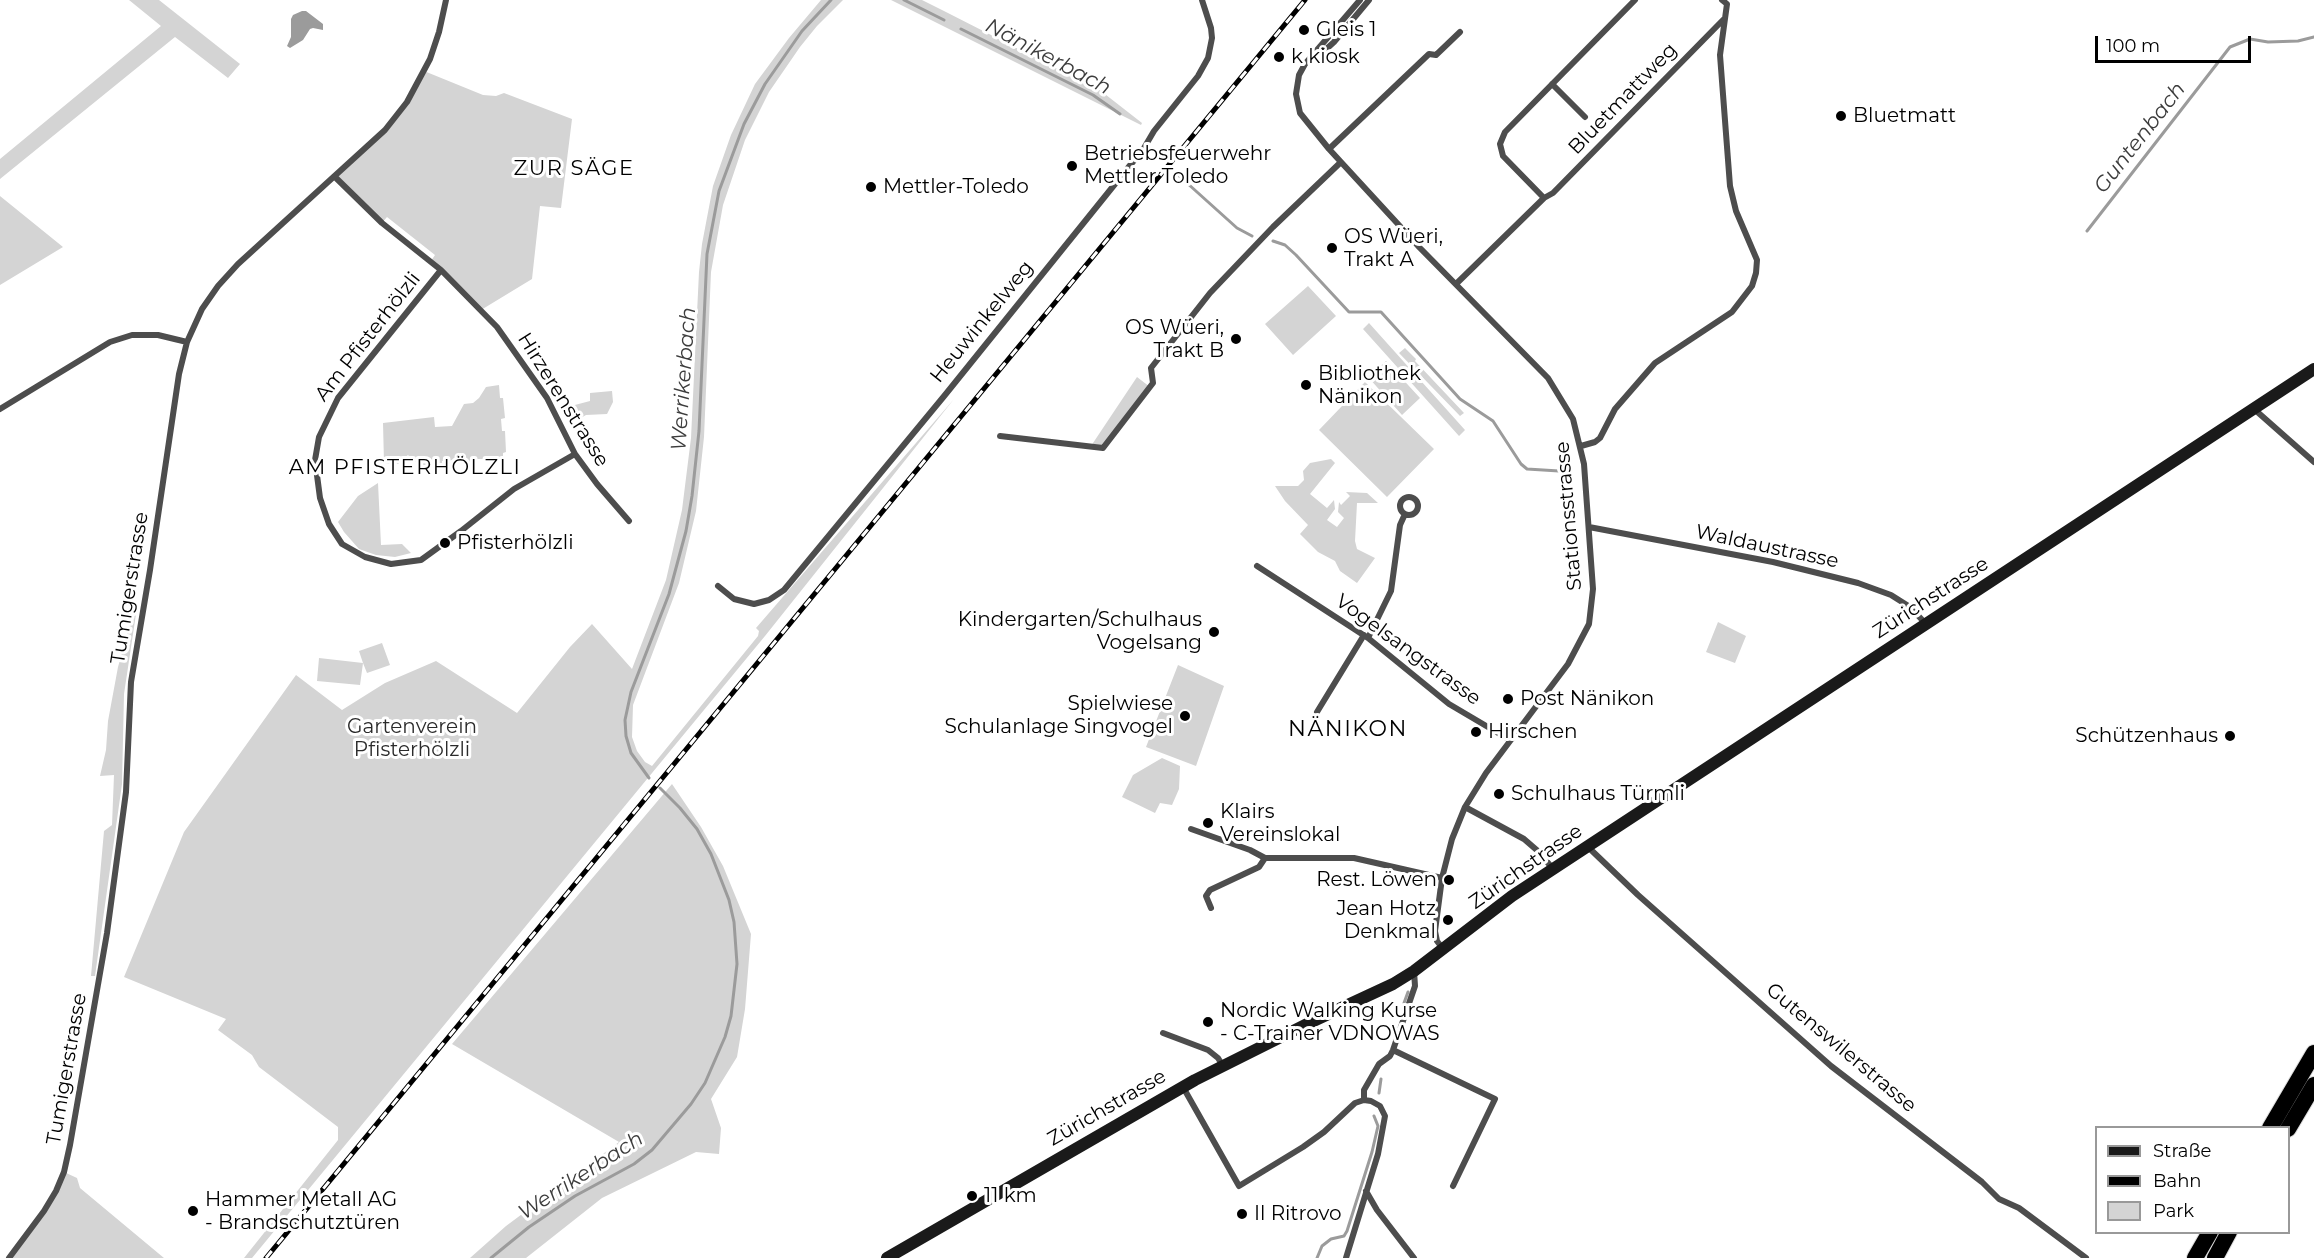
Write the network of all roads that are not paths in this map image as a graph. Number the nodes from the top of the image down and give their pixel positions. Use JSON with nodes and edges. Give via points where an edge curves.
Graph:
{"nodes":[{"id":1,"x":446,"y":0,"type":"edge"},
{"id":2,"x":1202,"y":0,"type":"edge"},
{"id":3,"x":1360,"y":0,"type":"edge"},
{"id":4,"x":1369,"y":0,"type":"edge"},
{"id":5,"x":1635,"y":0,"type":"edge"},
{"id":6,"x":1725,"y":2,"type":"edge"},
{"id":7,"x":1723,"y":20,"type":"junction"},
{"id":8,"x":1460,"y":32,"type":"dead end"},
{"id":9,"x":1315,"y":52,"type":"junction"},
{"id":10,"x":1552,"y":84,"type":"junction"},
{"id":11,"x":1585,"y":117,"type":"dead end"},
{"id":12,"x":1329,"y":149,"type":"junction"},
{"id":13,"x":1341,"y":162,"type":"junction"},
{"id":14,"x":336,"y":177,"type":"junction"},
{"id":15,"x":1545,"y":198,"type":"junction"},
{"id":16,"x":441,"y":270,"type":"junction"},
{"id":17,"x":1456,"y":284,"type":"junction"},
{"id":18,"x":188,"y":342,"type":"junction"},
{"id":19,"x":2314,"y":369,"type":"edge"},
{"id":20,"x":0,"y":409,"type":"edge"},
{"id":21,"x":2253,"y":409,"type":"junction"},
{"id":22,"x":1000,"y":436,"type":"dead end"},
{"id":23,"x":1581,"y":446,"type":"junction"},
{"id":24,"x":575,"y":454,"type":"junction"},
{"id":25,"x":2314,"y":462,"type":"edge"},
{"id":26,"x":1405,"y":514,"type":"dead end"},
{"id":27,"x":629,"y":521,"type":"dead end"},
{"id":28,"x":1589,"y":527,"type":"junction"},
{"id":29,"x":1257,"y":566,"type":"dead end"},
{"id":30,"x":718,"y":585,"type":"dead end"},
{"id":31,"x":1926,"y":625,"type":"junction"},
{"id":32,"x":1366,"y":637,"type":"junction"},
{"id":33,"x":1317,"y":712,"type":"dead end"},
{"id":34,"x":1510,"y":740,"type":"junction"},
{"id":35,"x":1466,"y":807,"type":"junction"},
{"id":36,"x":1191,"y":829,"type":"dead end"},
{"id":37,"x":1588,"y":847,"type":"junction"},
{"id":38,"x":1265,"y":858,"type":"junction"},
{"id":39,"x":1553,"y":869,"type":"junction"},
{"id":40,"x":1442,"y":878,"type":"junction"},
{"id":41,"x":1211,"y":908,"type":"dead end"},
{"id":42,"x":1443,"y":949,"type":"junction"},
{"id":43,"x":1414,"y":971,"type":"junction"},
{"id":44,"x":1162,"y":1033,"type":"dead end"},
{"id":45,"x":1393,"y":1050,"type":"junction"},
{"id":46,"x":2314,"y":1053,"type":"edge"},
{"id":47,"x":1223,"y":1066,"type":"junction"},
{"id":48,"x":2314,"y":1085,"type":"edge"},
{"id":49,"x":1183,"y":1087,"type":"junction"},
{"id":50,"x":1364,"y":1100,"type":"junction"},
{"id":51,"x":2271,"y":1126,"type":"edge"},
{"id":52,"x":2290,"y":1127,"type":"edge"},
{"id":53,"x":1453,"y":1186,"type":"dead end"},
{"id":54,"x":1366,"y":1191,"type":"junction"},
{"id":55,"x":2209,"y":1234,"type":"edge"},
{"id":56,"x":2228,"y":1234,"type":"edge"},
{"id":57,"x":9,"y":1258,"type":"edge"},
{"id":58,"x":887,"y":1258,"type":"edge"},
{"id":59,"x":1346,"y":1258,"type":"edge"},
{"id":60,"x":1414,"y":1258,"type":"edge"},
{"id":61,"x":2086,"y":1258,"type":"edge"},
{"id":62,"x":2195,"y":1258,"type":"edge"},
{"id":63,"x":2215,"y":1258,"type":"edge"}],
"edges":[{"from":1,"to":14,"type":"street","name":"Tumigerstrasse","via":[[430,59],[407,102]]},
{"from":2,"to":30,"type":"street","name":"Heuwinkelweg","via":[[1212,38],[1208,58],[1198,76],[828,537],[784,590],[769,600],[743,602]]},
{"from":3,"to":9,"type":"street"},
{"from":4,"to":9,"type":"street","via":[[1334,42],[1322,53]]},
{"from":5,"to":10,"type":"street"},
{"from":6,"to":7,"type":"street"},
{"from":7,"to":15,"type":"street","name":"Bluetmattweg"},
{"from":7,"to":23,"type":"street","via":[[1720,68],[1730,186],[1757,260],[1752,286],[1726,317],[1655,363],[1615,409],[1600,438]]},
{"from":8,"to":12,"type":"street","via":[[1436,55],[1429,54]]},
{"from":9,"to":12,"type":"street","name":"Stationsstrasse","via":[[1299,75],[1296,94],[1305,121]]},
{"from":10,"to":11,"type":"street"},
{"from":10,"to":15,"type":"street","via":[[1505,132],[1500,144],[1503,156]]},
{"from":12,"to":13,"type":"street","name":"Stationsstrasse"},
{"from":13,"to":17,"type":"street","name":"Stationsstrasse"},
{"from":13,"to":22,"type":"street","via":[[1210,293],[1151,368],[1153,383],[1103,448]]},
{"from":14,"to":16,"type":"street","name":"Hirzerenstrasse","via":[[382,223]]},
{"from":14,"to":18,"type":"street","name":"Tumigerstrasse","via":[[218,286],[202,309]]},
{"from":15,"to":17,"type":"street","name":"Bluetmattweg"},
{"from":16,"to":24,"type":"street","name":"Hirzerenstrasse","via":[[489,318],[518,355],[547,398]]},
{"from":16,"to":24,"type":"street","name":"Am Pfisterhölzli","via":[[338,398],[319,437],[315,460],[320,498],[329,524],[342,544],[365,557],[391,564],[421,560],[514,489]]},
{"from":17,"to":23,"type":"street","name":"Stationsstrasse","via":[[1548,378],[1573,419]]},
{"from":18,"to":20,"type":"street","via":[[158,335],[132,335],[110,342]]},
{"from":18,"to":57,"type":"street","name":"Tumigerstrasse","via":[[179,374],[131,682],[125,804],[70,1145],[56,1191]]},
{"from":19,"to":21,"type":"main road","name":"Zürichstrasse"},
{"from":21,"to":25,"type":"street"},
{"from":21,"to":31,"type":"main road","name":"Zürichstrasse"},
{"from":23,"to":28,"type":"street","name":"Stationsstrasse"},
{"from":24,"to":27,"type":"street","name":"Hirzerenstrasse"},
{"from":26,"to":32,"type":"street","via":[[1391,591]]},
{"from":28,"to":31,"type":"street","name":"Waldaustrasse","via":[[1773,562],[1867,586],[1910,607]]},
{"from":28,"to":34,"type":"street","name":"Stationsstrasse","via":[[1593,589],[1589,624],[1568,664]]},
{"from":29,"to":32,"type":"street","name":"Vogelsangstrasse"},
{"from":31,"to":37,"type":"main road","name":"Zürichstrasse"},
{"from":32,"to":33,"type":"street"},
{"from":32,"to":34,"type":"street","name":"Vogelsangstrasse","via":[[1440,698]]},
{"from":34,"to":35,"type":"street","name":"Stationsstrasse"},
{"from":35,"to":39,"type":"street","via":[[1524,839]]},
{"from":35,"to":40,"type":"street","name":"Stationsstrasse","via":[[1452,838]]},
{"from":36,"to":38,"type":"street"},
{"from":37,"to":39,"type":"main road","name":"Zürichstrasse"},
{"from":37,"to":61,"type":"street","name":"Gutenswilerstrasse","via":[[1831,1066],[1999,1199],[2019,1208]]},
{"from":38,"to":40,"type":"street","via":[[1354,858]]},
{"from":38,"to":41,"type":"street","via":[[1259,867],[1210,890],[1206,896]]},
{"from":39,"to":42,"type":"main road","name":"Zürichstrasse"},
{"from":40,"to":42,"type":"street","name":"Stationsstrasse","via":[[1435,931]]},
{"from":42,"to":43,"type":"main road","name":"Zürichstrasse"},
{"from":43,"to":45,"type":"street","via":[[1415,986]]},
{"from":43,"to":47,"type":"main road","name":"Zürichstrasse"},
{"from":44,"to":47,"type":"street","via":[[1208,1050]]},
{"from":45,"to":50,"type":"street","via":[[1379,1064]]},
{"from":45,"to":53,"type":"street","via":[[1495,1099]]},
{"from":46,"to":51,"type":"highway"},
{"from":47,"to":49,"type":"main road","name":"Zürichstrasse"},
{"from":48,"to":52,"type":"highway"},
{"from":49,"to":50,"type":"street","via":[[1239,1186],[1303,1147]]},
{"from":49,"to":58,"type":"main road","name":"Zürichstrasse"},
{"from":50,"to":54,"type":"street","via":[[1380,1106],[1384,1116]]},
{"from":54,"to":59,"type":"street"},
{"from":54,"to":60,"type":"street"},
{"from":55,"to":62,"type":"highway"},
{"from":56,"to":63,"type":"highway"}]}
